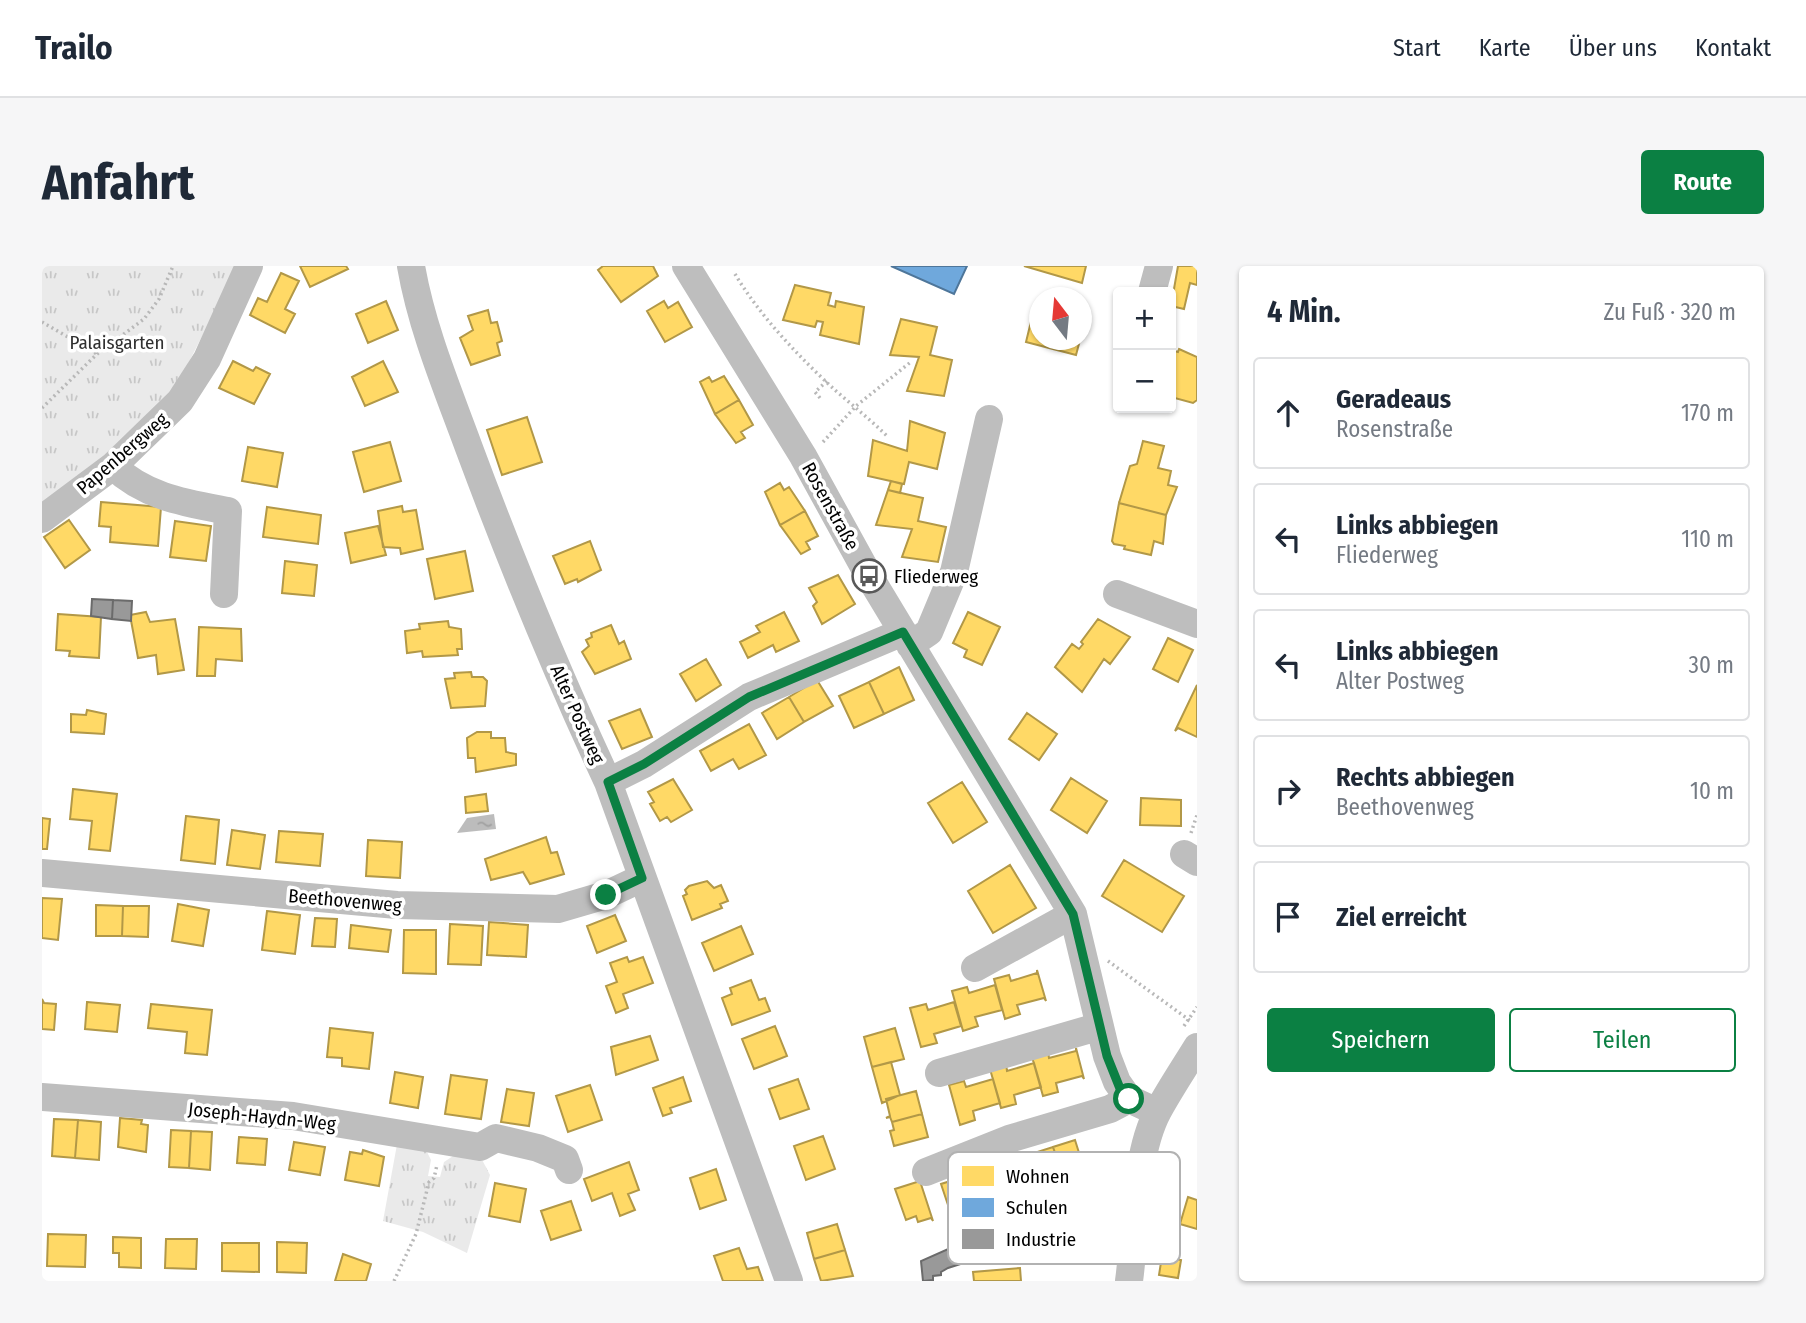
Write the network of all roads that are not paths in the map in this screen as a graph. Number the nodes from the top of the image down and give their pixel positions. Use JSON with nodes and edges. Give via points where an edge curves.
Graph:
{"nodes":[{"id":1,"x":249,"y":266,"type":"edge"},
{"id":2,"x":411,"y":266,"type":"edge"},
{"id":3,"x":686,"y":266,"type":"edge"},
{"id":4,"x":1160,"y":266,"type":"edge"},
{"id":5,"x":1154,"y":287,"type":"edge"},
{"id":6,"x":989,"y":419,"type":"dead end"},
{"id":7,"x":113,"y":466,"type":"junction"},
{"id":8,"x":42,"y":519,"type":"edge"},
{"id":9,"x":224,"y":594,"type":"dead end"},
{"id":10,"x":1117,"y":594,"type":"dead end"},
{"id":11,"x":1197,"y":624,"type":"edge"},
{"id":12,"x":906,"y":638,"type":"junction"},
{"id":13,"x":608,"y":782,"type":"junction"},
{"id":14,"x":42,"y":873,"type":"edge"},
{"id":15,"x":642,"y":878,"type":"junction"},
{"id":16,"x":1073,"y":914,"type":"junction"},
{"id":17,"x":975,"y":968,"type":"dead end"},
{"id":18,"x":1100,"y":1030,"type":"junction"},
{"id":19,"x":1197,"y":1046,"type":"edge"},
{"id":20,"x":940,"y":1073,"type":"dead end"},
{"id":21,"x":42,"y":1097,"type":"edge"},
{"id":22,"x":1129,"y":1099,"type":"junction"},
{"id":23,"x":1166,"y":1111,"type":"junction"},
{"id":24,"x":976,"y":1152,"type":"edge"},
{"id":25,"x":1148,"y":1152,"type":"edge"},
{"id":26,"x":948,"y":1163,"type":"edge"},
{"id":27,"x":569,"y":1170,"type":"dead end"},
{"id":28,"x":926,"y":1172,"type":"dead end"},
{"id":29,"x":789,"y":1281,"type":"edge"}],
"edges":[{"from":1,"to":7,"type":"street","name":"Papenbergweg","via":[[206,359],[180,401]]},
{"from":2,"to":13,"type":"street","name":"Alter Postweg","via":[[428,340],[487,497]]},
{"from":3,"to":12,"type":"street","name":"Rosenstraße","via":[[803,456]]},
{"from":4,"to":5,"type":"street"},
{"from":6,"to":12,"type":"street","via":[[954,572],[929,632]]},
{"from":7,"to":8,"type":"street","name":"Papenbergweg"},
{"from":7,"to":9,"type":"street","via":[[127,479],[167,499],[229,511]]},
{"from":10,"to":11,"type":"street"},
{"from":12,"to":13,"type":"street","via":[[749,697]]},
{"from":12,"to":16,"type":"street","name":"Rosenstraße"},
{"from":13,"to":15,"type":"street","name":"Alter Postweg"},
{"from":14,"to":15,"type":"street","name":"Beethovenweg","via":[[397,905],[558,909]]},
{"from":15,"to":29,"type":"street","name":"Alter Postweg"},
{"from":16,"to":17,"type":"street"},
{"from":16,"to":18,"type":"street","name":"Rosenstraße"},
{"from":18,"to":20,"type":"street"},
{"from":18,"to":22,"type":"street","name":"Rosenstraße","via":[[1117,1082]]},
{"from":19,"to":23,"type":"street"},
{"from":21,"to":27,"type":"street","name":"Joseph-Haydn-Weg","via":[[293,1116],[480,1147],[496,1138],[565,1159]]},
{"from":22,"to":23,"type":"street"},
{"from":22,"to":24,"type":"street"},
{"from":23,"to":25,"type":"street"},
{"from":26,"to":28,"type":"street"}]}
